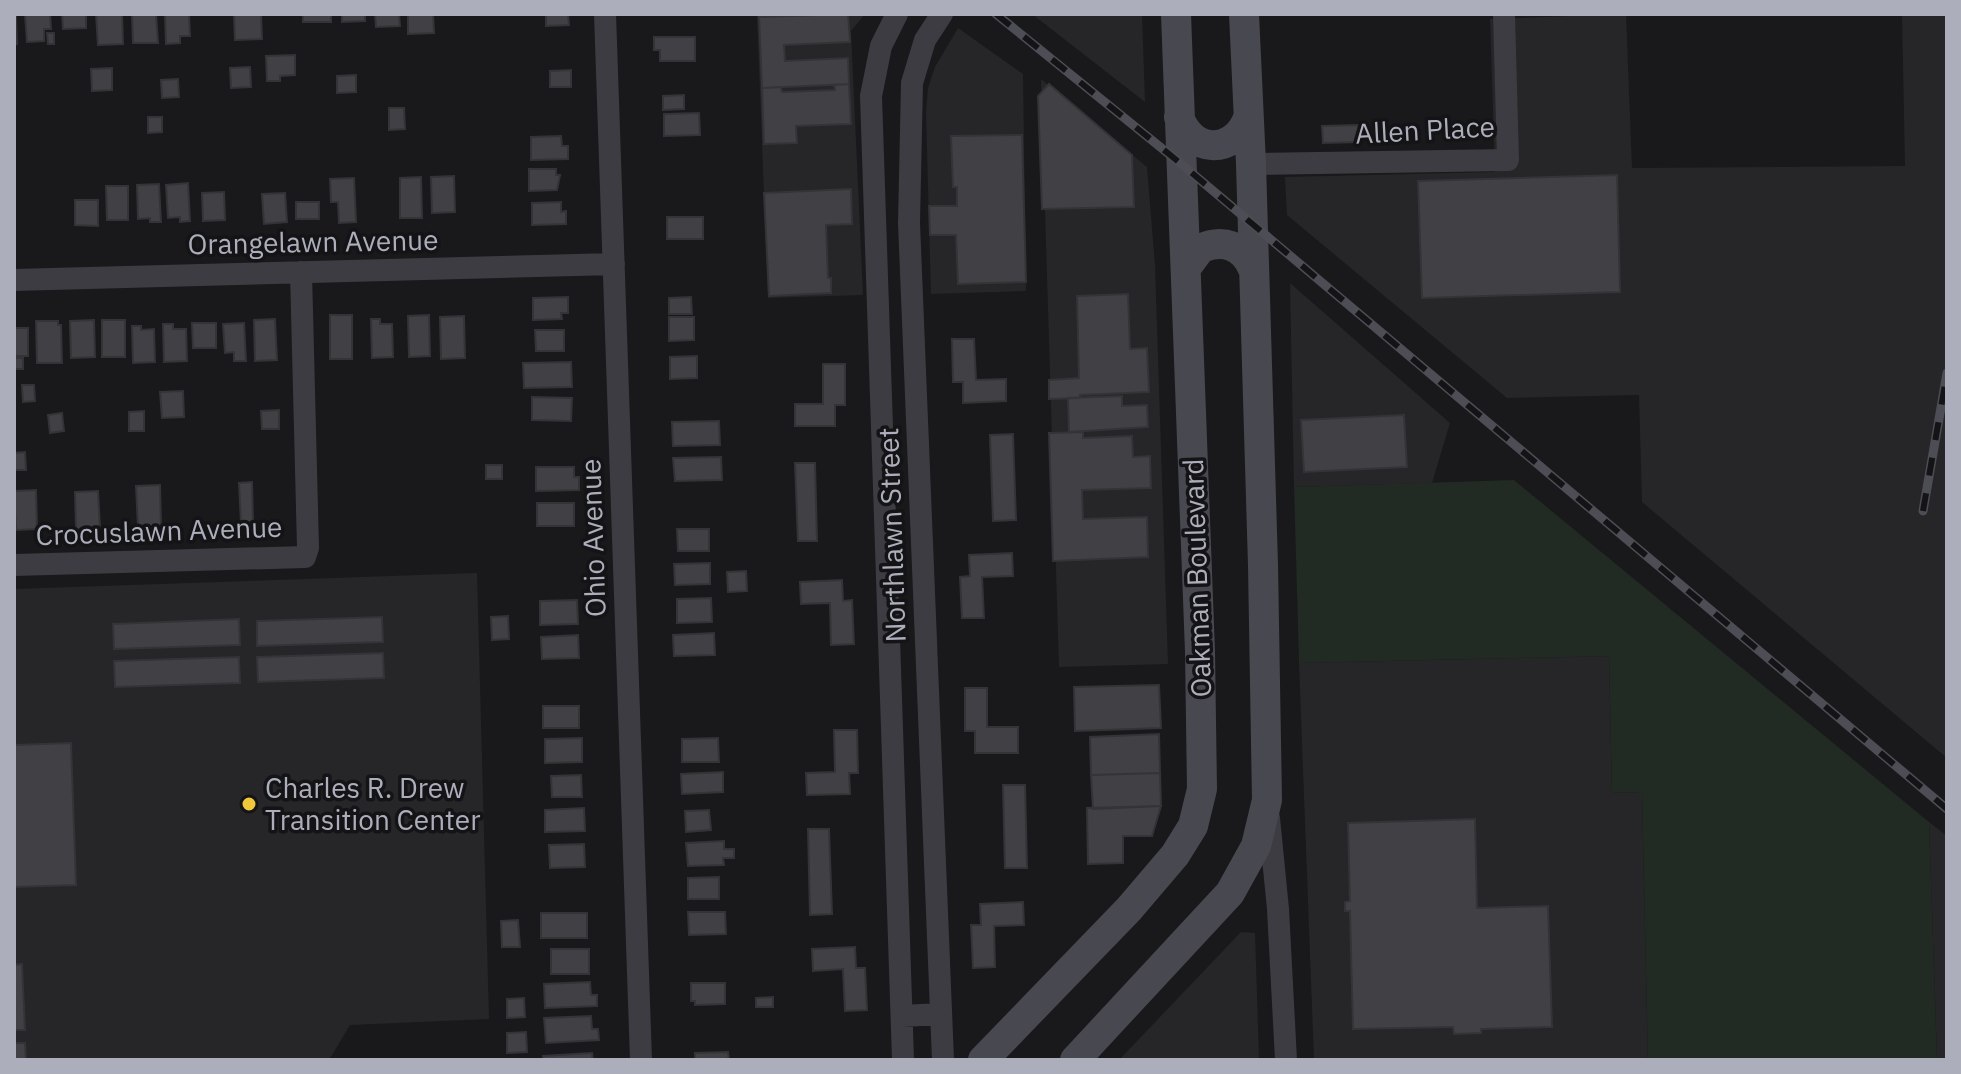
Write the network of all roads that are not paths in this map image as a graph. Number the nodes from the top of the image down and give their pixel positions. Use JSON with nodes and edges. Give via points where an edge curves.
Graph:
{"nodes":[{"id":1,"x":605,"y":14,"type":"edge"},
{"id":2,"x":897,"y":14,"type":"edge"},
{"id":3,"x":1176,"y":14,"type":"edge"},
{"id":4,"x":1244,"y":14,"type":"edge"},
{"id":5,"x":1504,"y":14,"type":"edge"},
{"id":6,"x":936,"y":16,"type":"edge"},
{"id":7,"x":1179,"y":117,"type":"junction"},
{"id":8,"x":1248,"y":118,"type":"junction"},
{"id":9,"x":910,"y":131,"type":"junction"},
{"id":10,"x":872,"y":132,"type":"junction"},
{"id":11,"x":1251,"y":164,"type":"junction"},
{"id":12,"x":909,"y":223,"type":"junction"},
{"id":13,"x":874,"y":224,"type":"junction"},
{"id":14,"x":614,"y":264,"type":"junction"},
{"id":15,"x":1186,"y":268,"type":"junction"},
{"id":16,"x":1253,"y":269,"type":"junction"},
{"id":17,"x":301,"y":272,"type":"junction"},
{"id":18,"x":14,"y":280,"type":"edge"},
{"id":19,"x":14,"y":565,"type":"edge"},
{"id":20,"x":927,"y":669,"type":"junction"},
{"id":21,"x":890,"y":671,"type":"junction"},
{"id":22,"x":1267,"y":800,"type":"junction"},
{"id":23,"x":941,"y":1014,"type":"junction"},
{"id":24,"x":902,"y":1016,"type":"junction"},
{"id":25,"x":1025,"y":1018,"type":"junction"},
{"id":26,"x":641,"y":1060,"type":"edge"},
{"id":27,"x":903,"y":1060,"type":"edge"},
{"id":28,"x":943,"y":1060,"type":"edge"},
{"id":29,"x":983,"y":1060,"type":"edge"},
{"id":30,"x":1020,"y":1060,"type":"edge"},
{"id":31,"x":1075,"y":1060,"type":"edge"},
{"id":32,"x":1286,"y":1060,"type":"edge"}],
"edges":[{"from":1,"to":14,"type":"street","name":"Ohio Avenue"},
{"from":2,"to":10,"type":"street","name":"Northlawn Street","via":[[876,62]]},
{"from":3,"to":7,"type":"street","name":"Oakman Boulevard"},
{"from":4,"to":8,"type":"street"},
{"from":5,"to":11,"type":"street","name":"Allen Place","via":[[1508,160]]},
{"from":6,"to":9,"type":"street","name":"Northlawn Street","via":[[916,66]]},
{"from":7,"to":8,"type":"street","via":[[1188,134],[1215,146],[1232,140]]},
{"from":7,"to":15,"type":"street","name":"Oakman Boulevard"},
{"from":8,"to":11,"type":"street"},
{"from":9,"to":10,"type":"street"},
{"from":9,"to":12,"type":"street","name":"Northlawn Street"},
{"from":10,"to":13,"type":"street","name":"Northlawn Street"},
{"from":11,"to":16,"type":"street"},
{"from":12,"to":13,"type":"street"},
{"from":12,"to":20,"type":"street","name":"Northlawn Street"},
{"from":13,"to":21,"type":"street","name":"Northlawn Street"},
{"from":14,"to":17,"type":"street","name":"Orangelawn Avenue"},
{"from":14,"to":26,"type":"street","name":"Ohio Avenue"},
{"from":15,"to":16,"type":"street","via":[[1200,249],[1224,243],[1246,255]]},
{"from":15,"to":25,"type":"street","name":"Oakman Boulevard","via":[[1203,769],[1199,806],[1175,855]]},
{"from":16,"to":22,"type":"street"},
{"from":17,"to":18,"type":"street","name":"Orangelawn Avenue"},
{"from":17,"to":19,"type":"street","name":"Crocuslawn Avenue","via":[[305,557]]},
{"from":20,"to":21,"type":"street"},
{"from":20,"to":23,"type":"street","name":"Northlawn Street"},
{"from":21,"to":24,"type":"street","name":"Northlawn Street"},
{"from":22,"to":31,"type":"street","via":[[1256,846],[1230,893]]},
{"from":22,"to":32,"type":"street"},
{"from":23,"to":24,"type":"street"},
{"from":23,"to":28,"type":"street","name":"Northlawn Street"},
{"from":24,"to":27,"type":"street","name":"Northlawn Street"},
{"from":25,"to":29,"type":"street","name":"Oakman Boulevard"},
{"from":25,"to":30,"type":"street","via":[[1018,1039]]}]}
